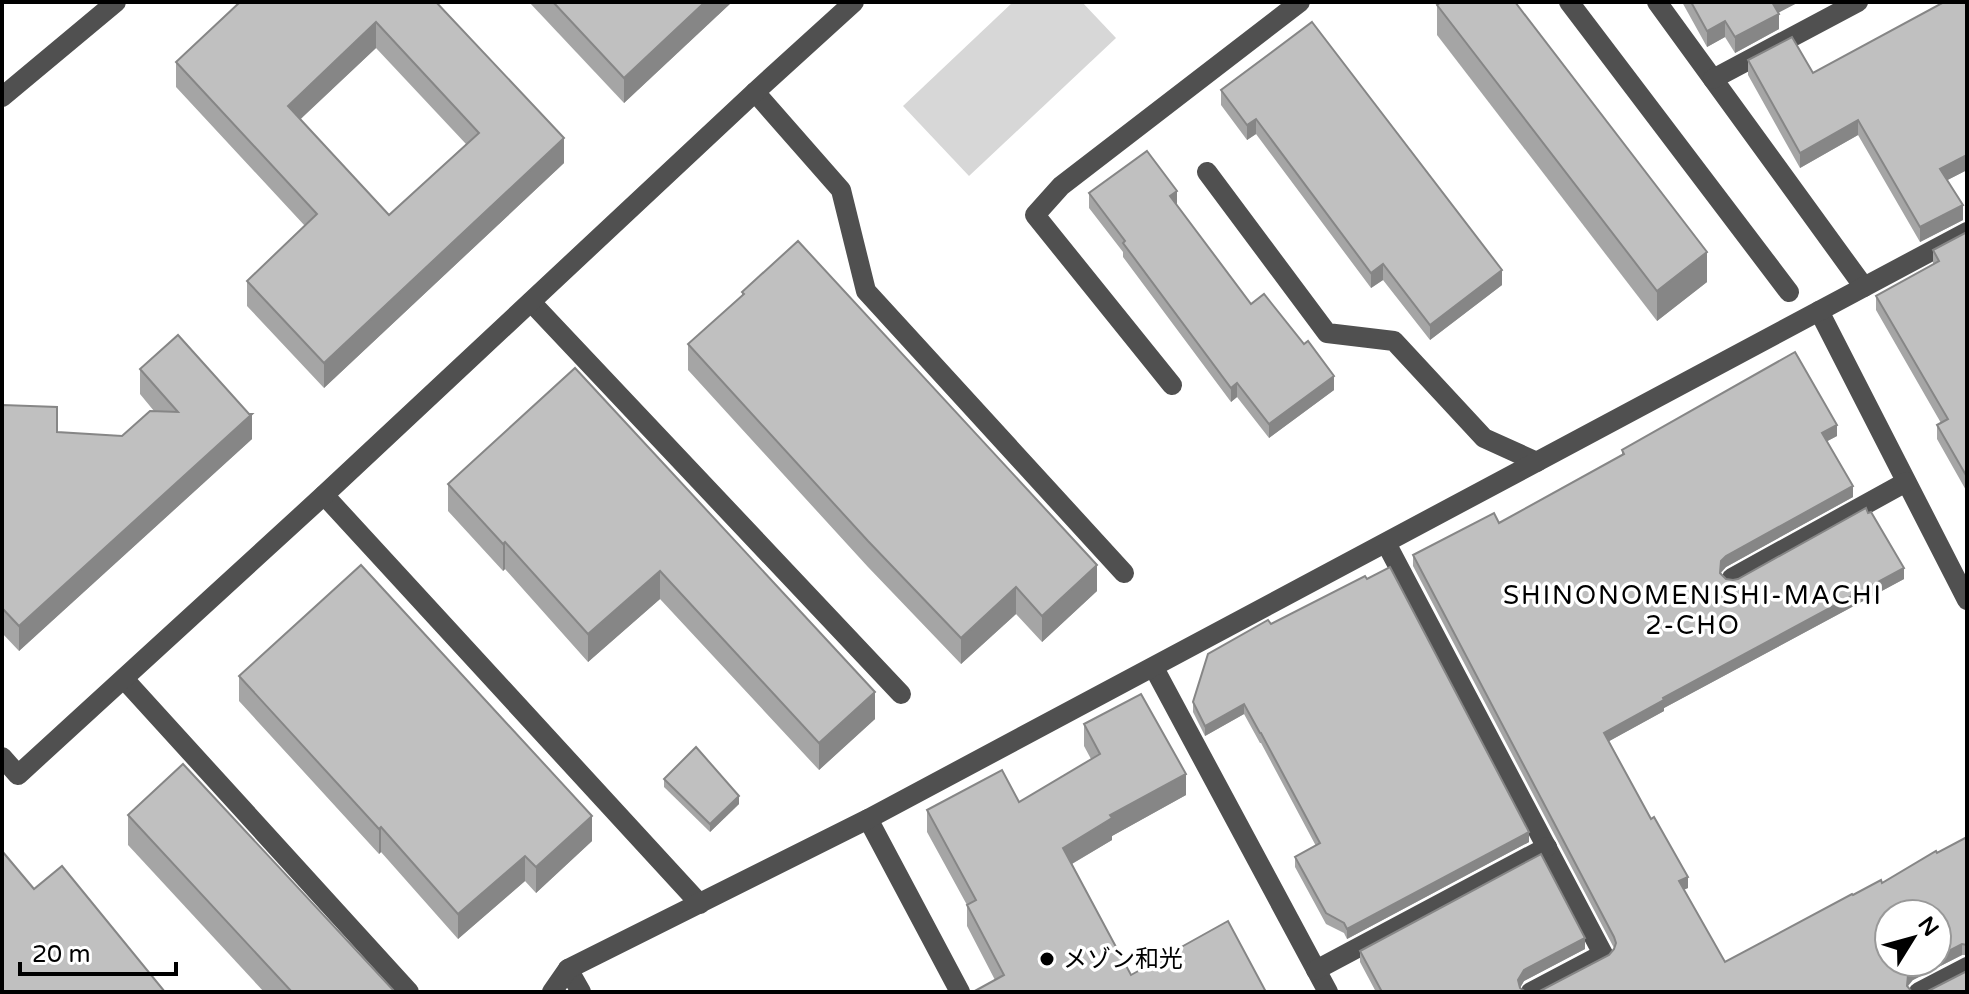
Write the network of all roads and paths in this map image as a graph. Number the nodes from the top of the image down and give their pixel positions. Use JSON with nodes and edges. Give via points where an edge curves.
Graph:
{"nodes":[{"id":1,"x":116,"y":2,"type":"edge"},
{"id":2,"x":854,"y":2,"type":"edge"},
{"id":3,"x":1300,"y":2,"type":"edge"},
{"id":4,"x":1569,"y":2,"type":"edge"},
{"id":5,"x":1657,"y":2,"type":"edge"},
{"id":6,"x":1858,"y":2,"type":"edge"},
{"id":7,"x":1713,"y":79,"type":"junction"},
{"id":8,"x":755,"y":92,"type":"junction"},
{"id":9,"x":2,"y":97,"type":"edge"},
{"id":10,"x":1207,"y":172,"type":"dead end"},
{"id":11,"x":1967,"y":232,"type":"edge"},
{"id":12,"x":1864,"y":287,"type":"junction"},
{"id":13,"x":1789,"y":292,"type":"dead end"},
{"id":14,"x":531,"y":302,"type":"junction"},
{"id":15,"x":1819,"y":311,"type":"junction"},
{"id":16,"x":1172,"y":385,"type":"dead end"},
{"id":17,"x":1537,"y":462,"type":"junction"},
{"id":18,"x":1906,"y":482,"type":"junction"},
{"id":19,"x":324,"y":495,"type":"junction"},
{"id":20,"x":1386,"y":543,"type":"junction"},
{"id":21,"x":1124,"y":573,"type":"dead end"},
{"id":22,"x":1732,"y":578,"type":"edge"},
{"id":23,"x":1967,"y":600,"type":"edge"},
{"id":24,"x":1154,"y":668,"type":"junction"},
{"id":25,"x":124,"y":679,"type":"junction"},
{"id":26,"x":901,"y":694,"type":"dead end"},
{"id":27,"x":2,"y":757,"type":"edge"},
{"id":28,"x":868,"y":819,"type":"junction"},
{"id":29,"x":1547,"y":847,"type":"junction"},
{"id":30,"x":700,"y":904,"type":"junction"},
{"id":31,"x":1967,"y":967,"type":"edge"},
{"id":32,"x":568,"y":969,"type":"junction"},
{"id":33,"x":1316,"y":970,"type":"junction"},
{"id":34,"x":409,"y":992,"type":"edge"},
{"id":35,"x":552,"y":992,"type":"edge"},
{"id":36,"x":581,"y":992,"type":"edge"},
{"id":37,"x":960,"y":992,"type":"edge"},
{"id":38,"x":1328,"y":992,"type":"edge"},
{"id":39,"x":1531,"y":992,"type":"edge"},
{"id":40,"x":1919,"y":992,"type":"edge"}],
"edges":[{"from":1,"to":9,"type":"street"},
{"from":2,"to":8,"type":"street"},
{"from":3,"to":16,"type":"street","via":[[1061,186],[1035,215]]},
{"from":4,"to":13,"type":"street"},
{"from":5,"to":7,"type":"street"},
{"from":6,"to":7,"type":"street"},
{"from":7,"to":12,"type":"street"},
{"from":8,"to":14,"type":"street"},
{"from":8,"to":21,"type":"street","via":[[841,190],[866,291]]},
{"from":10,"to":17,"type":"street","via":[[1327,333],[1394,341],[1484,438]]},
{"from":11,"to":12,"type":"street"},
{"from":12,"to":15,"type":"street"},
{"from":14,"to":19,"type":"street"},
{"from":14,"to":26,"type":"street"},
{"from":15,"to":17,"type":"street"},
{"from":15,"to":18,"type":"street"},
{"from":17,"to":20,"type":"street"},
{"from":18,"to":22,"type":"street"},
{"from":18,"to":23,"type":"street"},
{"from":19,"to":25,"type":"street"},
{"from":19,"to":30,"type":"street"},
{"from":20,"to":24,"type":"street"},
{"from":20,"to":29,"type":"street"},
{"from":24,"to":28,"type":"street"},
{"from":24,"to":33,"type":"street"},
{"from":25,"to":27,"type":"street","via":[[18,775]]},
{"from":25,"to":34,"type":"street"},
{"from":28,"to":30,"type":"street"},
{"from":28,"to":37,"type":"street"},
{"from":29,"to":33,"type":"street"},
{"from":29,"to":39,"type":"street","via":[[1603,954]]},
{"from":30,"to":32,"type":"street"},
{"from":31,"to":40,"type":"street"},
{"from":32,"to":35,"type":"street"},
{"from":32,"to":36,"type":"street"},
{"from":33,"to":38,"type":"street"}]}
